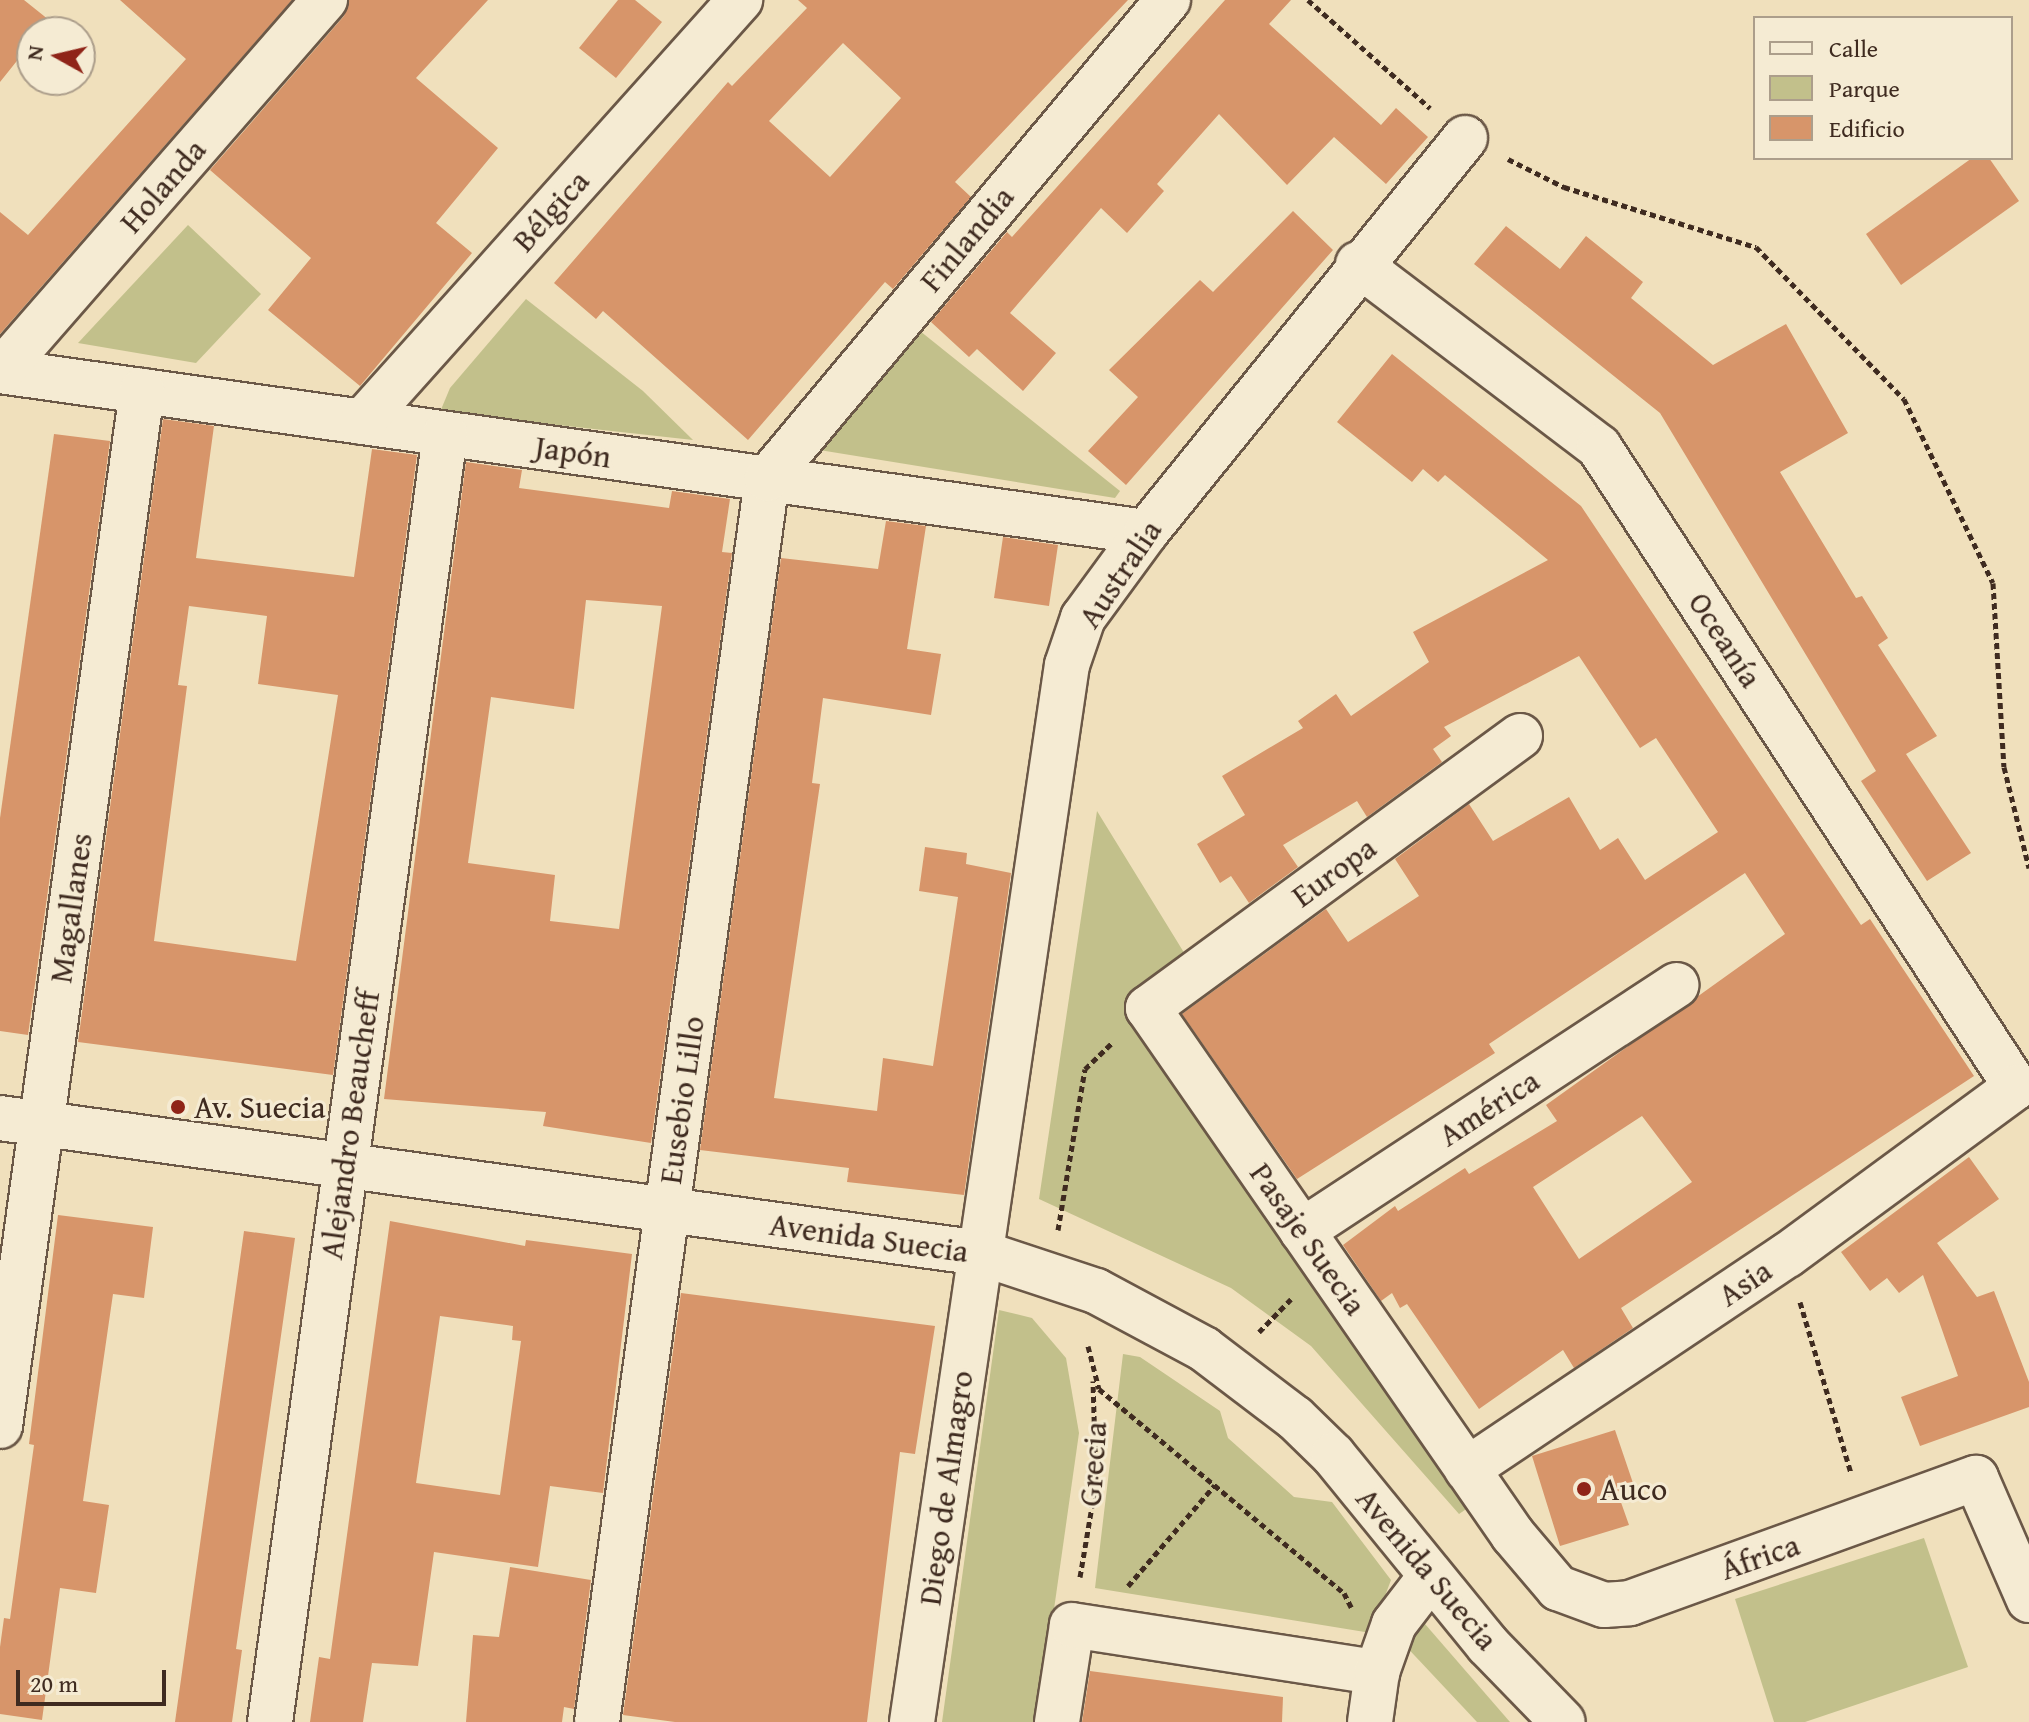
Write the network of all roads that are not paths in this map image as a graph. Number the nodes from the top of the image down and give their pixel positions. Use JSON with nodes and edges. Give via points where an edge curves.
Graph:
{"nodes":[{"id":1,"x":325,"y":0,"type":"edge"},
{"id":2,"x":740,"y":0,"type":"edge"},
{"id":3,"x":1168,"y":0,"type":"edge"},
{"id":4,"x":1465,"y":138,"type":"road end"},
{"id":5,"x":1358,"y":264,"type":"junction"},
{"id":6,"x":0,"y":371,"type":"edge"},
{"id":7,"x":142,"y":391,"type":"junction"},
{"id":8,"x":362,"y":422,"type":"junction"},
{"id":9,"x":445,"y":434,"type":"junction"},
{"id":10,"x":767,"y":479,"type":"junction"},
{"id":11,"x":1146,"y":532,"type":"junction"},
{"id":12,"x":1520,"y":736,"type":"dead end"},
{"id":13,"x":1676,"y":985,"type":"dead end"},
{"id":14,"x":1148,"y":1008,"type":"joint"},
{"id":15,"x":2016,"y":1087,"type":"joint"},
{"id":16,"x":20,"y":1120,"type":"edge"},
{"id":17,"x":344,"y":1165,"type":"junction"},
{"id":18,"x":667,"y":1210,"type":"junction"},
{"id":19,"x":1302,"y":1231,"type":"junction"},
{"id":20,"x":981,"y":1253,"type":"junction"},
{"id":21,"x":0,"y":1426,"type":"edge"},
{"id":22,"x":1467,"y":1469,"type":"junction"},
{"id":23,"x":1430,"y":1577,"type":"junction"},
{"id":24,"x":2029,"y":1600,"type":"edge"},
{"id":25,"x":1378,"y":1666,"type":"junction"},
{"id":26,"x":270,"y":1722,"type":"edge"},
{"id":27,"x":597,"y":1722,"type":"edge"},
{"id":28,"x":912,"y":1722,"type":"edge"},
{"id":29,"x":1057,"y":1722,"type":"edge"},
{"id":30,"x":1370,"y":1722,"type":"edge"},
{"id":31,"x":1563,"y":1722,"type":"edge"}],
"edges":[{"from":1,"to":6,"type":"street","name":"Holanda"},
{"from":2,"to":8,"type":"street","name":"Bélgica"},
{"from":3,"to":10,"type":"street","name":"Finlandia"},
{"from":4,"to":5,"type":"street","name":"Australia"},
{"from":5,"to":11,"type":"street","name":"Australia"},
{"from":5,"to":15,"type":"street","name":"Oceanía","via":[[1599,447]]},
{"from":6,"to":7,"type":"street","name":"Japón"},
{"from":7,"to":8,"type":"street","name":"Japón"},
{"from":7,"to":16,"type":"street","name":"Magallanes"},
{"from":8,"to":9,"type":"street","name":"Japón"},
{"from":9,"to":10,"type":"street","name":"Japón"},
{"from":9,"to":17,"type":"street","name":"Alejandro Beaucheff"},
{"from":10,"to":11,"type":"street","name":"Japón"},
{"from":10,"to":18,"type":"street","name":"Eusebio Lillo"},
{"from":11,"to":20,"type":"street","name":"Australia","via":[[1083,618],[1067,665]]},
{"from":12,"to":14,"type":"street","name":"Europa"},
{"from":13,"to":19,"type":"street","name":"América"},
{"from":14,"to":19,"type":"street","name":"Pasaje Suecia"},
{"from":15,"to":22,"type":"street","name":"Asia","via":[[1787,1255]]},
{"from":16,"to":17,"type":"street","name":"Avenida Suecia"},
{"from":16,"to":21,"type":"street","name":"Magallanes"},
{"from":17,"to":18,"type":"street","name":"Avenida Suecia"},
{"from":17,"to":26,"type":"street","name":"Alejandro Beaucheff"},
{"from":18,"to":20,"type":"street","name":"Avenida Suecia"},
{"from":18,"to":27,"type":"street","name":"Eusebio Lillo"},
{"from":19,"to":22,"type":"street","name":"Pasaje Suecia"},
{"from":20,"to":23,"type":"street","name":"Avenida Suecia","via":[[1042,1271],[1152,1318],[1254,1384],[1333,1455]]},
{"from":20,"to":28,"type":"street","name":"Diego de Almagro"},
{"from":22,"to":24,"type":"street","name":"África","via":[[1540,1571],[1558,1588],[1604,1605],[1630,1603],[1976,1478]]},
{"from":23,"to":25,"type":"street","via":[[1394,1624]]},
{"from":23,"to":31,"type":"street","name":"Avenida Suecia"},
{"from":25,"to":29,"type":"street","via":[[1085,1627]]},
{"from":25,"to":30,"type":"street"}]}
